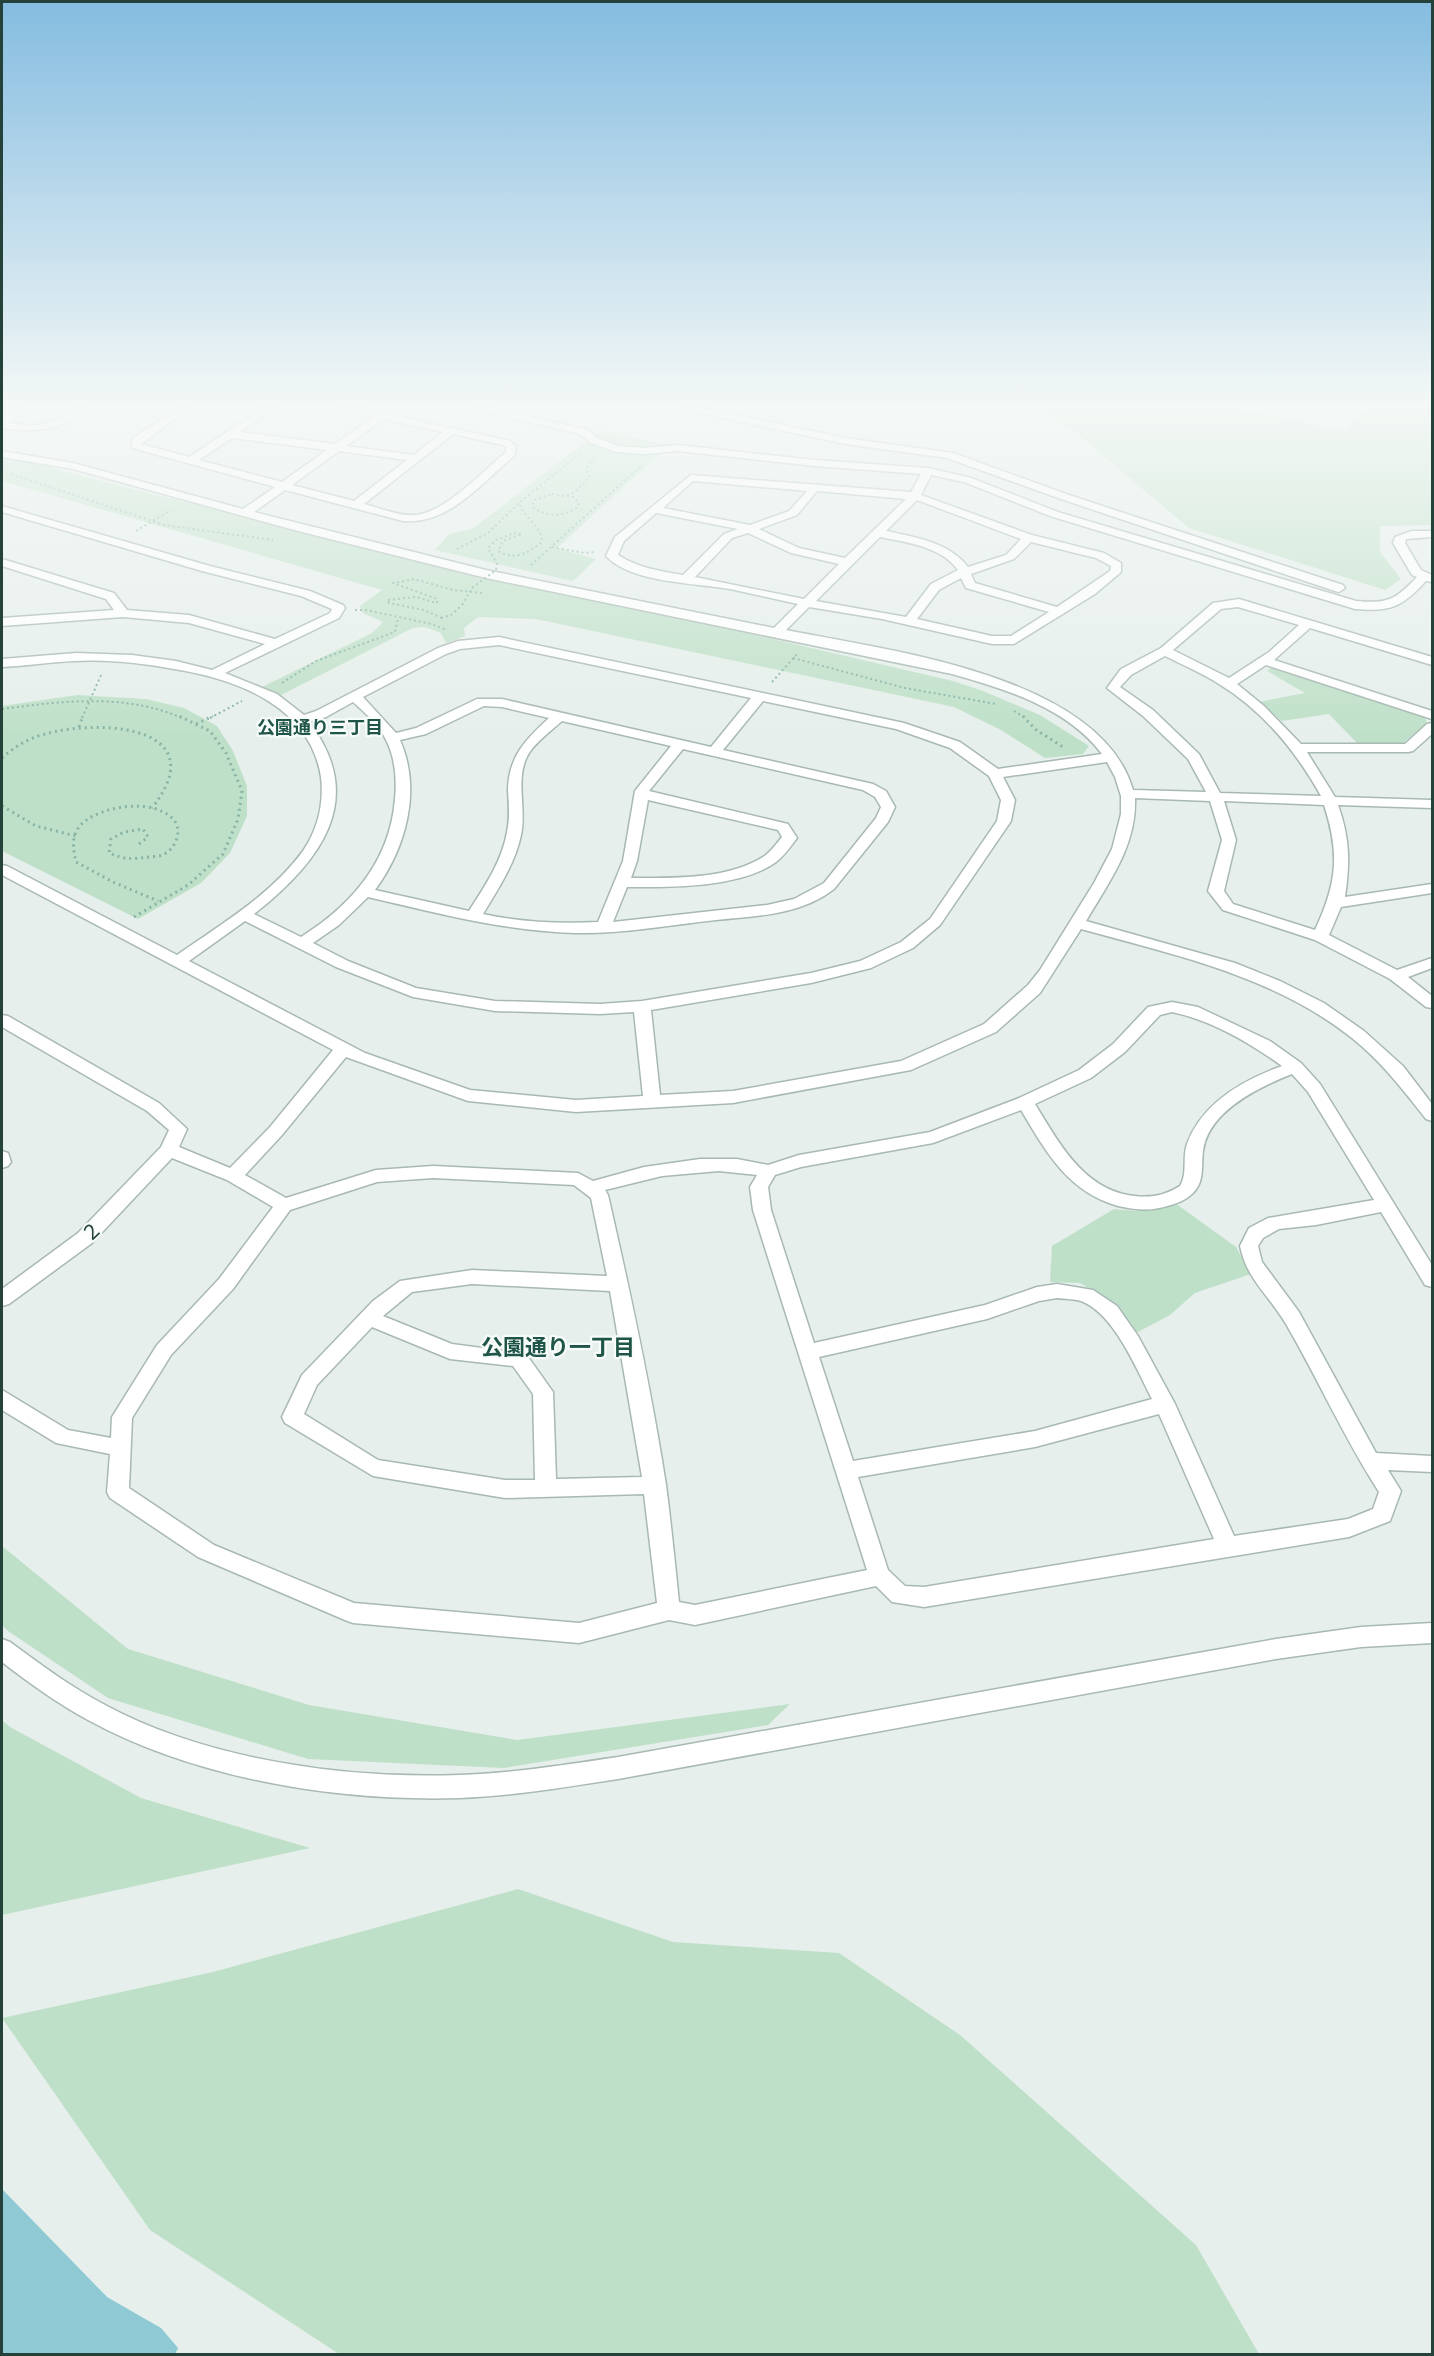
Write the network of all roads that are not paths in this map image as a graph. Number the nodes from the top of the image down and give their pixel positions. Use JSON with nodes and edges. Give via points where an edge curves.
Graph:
{"nodes":[{"id":1,"x":33,"y":518,"type":"edge"},
{"id":2,"x":263,"y":518,"type":"edge"},
{"id":3,"x":403,"y":518,"type":"edge"},
{"id":4,"x":423,"y":518,"type":"edge"},
{"id":5,"x":643,"y":518,"type":"edge"},
{"id":6,"x":696,"y":518,"type":"edge"},
{"id":7,"x":779,"y":518,"type":"edge"},
{"id":8,"x":894,"y":518,"type":"edge"},
{"id":9,"x":974,"y":518,"type":"edge"},
{"id":10,"x":1067,"y":518,"type":"edge"},
{"id":11,"x":1128,"y":518,"type":"edge"},
{"id":12,"x":750,"y":529,"type":"junction"},
{"id":13,"x":879,"y":533,"type":"junction"},
{"id":14,"x":1432,"y":534,"type":"edge"},
{"id":15,"x":1028,"y":538,"type":"junction"},
{"id":16,"x":2,"y":562,"type":"edge"},
{"id":17,"x":845,"y":562,"type":"junction"},
{"id":18,"x":964,"y":572,"type":"junction"},
{"id":19,"x":1428,"y":578,"type":"edge"},
{"id":20,"x":686,"y":579,"type":"junction"},
{"id":21,"x":808,"y":603,"type":"junction"},
{"id":22,"x":1392,"y":605,"type":"junction"},
{"id":23,"x":1057,"y":611,"type":"junction"},
{"id":24,"x":123,"y":613,"type":"junction"},
{"id":25,"x":910,"y":620,"type":"junction"},
{"id":26,"x":2,"y":622,"type":"edge"},
{"id":27,"x":1308,"y":623,"type":"junction"},
{"id":28,"x":777,"y":632,"type":"junction"},
{"id":29,"x":274,"y":644,"type":"junction"},
{"id":30,"x":1432,"y":644,"type":"edge"},
{"id":31,"x":1165,"y":651,"type":"junction"},
{"id":32,"x":1419,"y":656,"type":"junction"},
{"id":33,"x":1265,"y":660,"type":"junction"},
{"id":34,"x":1432,"y":661,"type":"edge"},
{"id":35,"x":2,"y":663,"type":"edge"},
{"id":36,"x":213,"y":674,"type":"junction"},
{"id":37,"x":1229,"y":684,"type":"junction"},
{"id":38,"x":354,"y":696,"type":"junction"},
{"id":39,"x":760,"y":696,"type":"junction"},
{"id":40,"x":1432,"y":715,"type":"edge"},
{"id":41,"x":559,"y":716,"type":"junction"},
{"id":42,"x":301,"y":720,"type":"junction"},
{"id":43,"x":1432,"y":727,"type":"edge"},
{"id":44,"x":392,"y":738,"type":"junction"},
{"id":45,"x":680,"y":743,"type":"junction"},
{"id":46,"x":1298,"y":748,"type":"junction"},
{"id":47,"x":715,"y":751,"type":"junction"},
{"id":48,"x":1111,"y":757,"type":"junction"},
{"id":49,"x":995,"y":774,"type":"junction"},
{"id":50,"x":642,"y":794,"type":"junction"},
{"id":51,"x":1127,"y":794,"type":"junction"},
{"id":52,"x":1216,"y":798,"type":"junction"},
{"id":53,"x":1332,"y":800,"type":"junction"},
{"id":54,"x":1432,"y":804,"type":"edge"},
{"id":55,"x":2,"y":869,"type":"edge"},
{"id":56,"x":622,"y":882,"type":"junction"},
{"id":57,"x":1432,"y":889,"type":"edge"},
{"id":58,"x":364,"y":892,"type":"junction"},
{"id":59,"x":1337,"y":903,"type":"junction"},
{"id":60,"x":244,"y":915,"type":"junction"},
{"id":61,"x":473,"y":917,"type":"junction"},
{"id":62,"x":1077,"y":923,"type":"junction"},
{"id":63,"x":603,"y":928,"type":"junction"},
{"id":64,"x":1320,"y":937,"type":"junction"},
{"id":65,"x":303,"y":943,"type":"junction"},
{"id":66,"x":178,"y":961,"type":"junction"},
{"id":67,"x":1432,"y":963,"type":"edge"},
{"id":68,"x":1396,"y":976,"type":"junction"},
{"id":69,"x":1432,"y":1003,"type":"edge"},
{"id":70,"x":642,"y":1006,"type":"junction"},
{"id":71,"x":2,"y":1020,"type":"edge"},
{"id":72,"x":343,"y":1049,"type":"junction"},
{"id":73,"x":1295,"y":1067,"type":"junction"},
{"id":74,"x":1025,"y":1102,"type":"junction"},
{"id":75,"x":652,"y":1103,"type":"junction"},
{"id":76,"x":1432,"y":1115,"type":"edge"},
{"id":77,"x":169,"y":1150,"type":"junction"},
{"id":78,"x":2,"y":1157,"type":"edge"},
{"id":79,"x":2,"y":1162,"type":"edge"},
{"id":80,"x":769,"y":1172,"type":"junction"},
{"id":81,"x":233,"y":1176,"type":"junction"},
{"id":82,"x":590,"y":1188,"type":"junction"},
{"id":83,"x":1386,"y":1204,"type":"junction"},
{"id":84,"x":284,"y":1205,"type":"junction"},
{"id":85,"x":1432,"y":1280,"type":"edge"},
{"id":86,"x":619,"y":1284,"type":"junction"},
{"id":87,"x":2,"y":1299,"type":"edge"},
{"id":88,"x":369,"y":1318,"type":"junction"},
{"id":89,"x":807,"y":1352,"type":"junction"},
{"id":90,"x":2,"y":1398,"type":"edge"},
{"id":91,"x":1165,"y":1404,"type":"junction"},
{"id":92,"x":120,"y":1448,"type":"junction"},
{"id":93,"x":1370,"y":1461,"type":"junction"},
{"id":94,"x":1432,"y":1464,"type":"edge"},
{"id":95,"x":846,"y":1471,"type":"junction"},
{"id":96,"x":655,"y":1485,"type":"junction"},
{"id":97,"x":546,"y":1488,"type":"junction"},
{"id":98,"x":1228,"y":1546,"type":"junction"},
{"id":99,"x":879,"y":1575,"type":"junction"},
{"id":100,"x":669,"y":1610,"type":"junction"},
{"id":101,"x":1432,"y":1633,"type":"edge"},
{"id":102,"x":2,"y":1649,"type":"edge"}],
"edges":[{"from":1,"to":29,"type":"street","via":[[319,598],[339,608],[335,615]]},
{"from":2,"to":28,"type":"street","via":[[490,575]]},
{"from":3,"to":4,"type":"street"},
{"from":5,"to":20,"type":"street","via":[[619,539],[612,556],[648,573]]},
{"from":6,"to":12,"type":"street"},
{"from":7,"to":12,"type":"street"},
{"from":8,"to":13,"type":"street"},
{"from":9,"to":15,"type":"street"},
{"from":10,"to":22,"type":"street","via":[[1355,605]]},
{"from":11,"to":22,"type":"street"},
{"from":12,"to":17,"type":"street","via":[[795,551]]},
{"from":12,"to":20,"type":"street","via":[[728,536]]},
{"from":13,"to":17,"type":"street"},
{"from":13,"to":18,"type":"street","via":[[914,540],[945,553]]},
{"from":14,"to":19,"type":"street","via":[[1412,534],[1401,537],[1399,543],[1416,572]]},
{"from":15,"to":18,"type":"street","via":[[1010,557]]},
{"from":15,"to":23,"type":"street","via":[[1100,555],[1117,565],[1115,572],[1091,591]]},
{"from":16,"to":24,"type":"street","via":[[110,596]]},
{"from":17,"to":21,"type":"street"},
{"from":18,"to":23,"type":"street","via":[[970,585]]},
{"from":18,"to":25,"type":"street","via":[[935,587]]},
{"from":19,"to":22,"type":"street"},
{"from":20,"to":21,"type":"street"},
{"from":21,"to":25,"type":"street"},
{"from":21,"to":28,"type":"street"},
{"from":23,"to":25,"type":"street","via":[[1014,640],[992,640]]},
{"from":24,"to":26,"type":"street"},
{"from":24,"to":29,"type":"street","via":[[189,619]]},
{"from":27,"to":31,"type":"street","via":[[1227,603],[1217,606]]},
{"from":27,"to":32,"type":"street"},
{"from":27,"to":33,"type":"street"},
{"from":28,"to":48,"type":"street","via":[[991,681],[1038,699],[1078,724]]},
{"from":29,"to":36,"type":"street"},
{"from":30,"to":32,"type":"street"},
{"from":31,"to":37,"type":"street"},
{"from":31,"to":52,"type":"street","via":[[1126,672],[1113,688],[1148,713],[1194,757]]},
{"from":32,"to":34,"type":"street"},
{"from":33,"to":37,"type":"street"},
{"from":33,"to":40,"type":"street"},
{"from":35,"to":36,"type":"street","via":[[76,657],[132,659]]},
{"from":36,"to":42,"type":"street","via":[[260,692]]},
{"from":37,"to":46,"type":"street"},
{"from":38,"to":39,"type":"street","via":[[458,645],[499,641]]},
{"from":38,"to":42,"type":"street"},
{"from":38,"to":44,"type":"street"},
{"from":39,"to":47,"type":"street"},
{"from":39,"to":49,"type":"street","via":[[930,735],[955,744]]},
{"from":41,"to":44,"type":"street","via":[[482,702],[421,731]]},
{"from":41,"to":45,"type":"street"},
{"from":41,"to":61,"type":"street","via":[[518,762],[513,835],[501,871]]},
{"from":42,"to":60,"type":"street","via":[[321,750],[326,766],[330,789],[322,830],[310,853]]},
{"from":43,"to":46,"type":"street","via":[[1408,748]]},
{"from":44,"to":58,"type":"street","via":[[402,775],[402,813],[387,856]]},
{"from":45,"to":47,"type":"street"},
{"from":45,"to":50,"type":"street"},
{"from":46,"to":53,"type":"street"},
{"from":47,"to":63,"type":"street","via":[[868,787],[881,794],[887,803],[886,813],[829,886],[808,900],[767,910]]},
{"from":48,"to":49,"type":"street"},
{"from":48,"to":51,"type":"street"},
{"from":49,"to":70,"type":"street","via":[[1008,800],[1004,821],[935,922],[907,945],[865,965],[811,978]]},
{"from":50,"to":56,"type":"street","via":[[633,849]]},
{"from":50,"to":56,"type":"street","via":[[783,827],[790,838],[769,861],[741,874]]},
{"from":51,"to":52,"type":"street"},
{"from":51,"to":62,"type":"street","via":[[1128,823],[1121,851]]},
{"from":52,"to":53,"type":"street"},
{"from":52,"to":64,"type":"street","via":[[1228,840],[1216,891],[1228,907]]},
{"from":53,"to":54,"type":"street"},
{"from":53,"to":59,"type":"street","via":[[1342,838],[1344,875]]},
{"from":55,"to":66,"type":"street"},
{"from":56,"to":63,"type":"street"},
{"from":57,"to":59,"type":"street"},
{"from":58,"to":61,"type":"street"},
{"from":58,"to":65,"type":"street","via":[[341,916]]},
{"from":59,"to":64,"type":"street"},
{"from":60,"to":65,"type":"street"},
{"from":60,"to":66,"type":"street"},
{"from":61,"to":63,"type":"street","via":[[525,926]]},
{"from":62,"to":75,"type":"street","via":[[1034,989],[990,1028],[905,1066],[733,1097]]},
{"from":62,"to":76,"type":"street","via":[[1238,969],[1308,999],[1345,1022],[1380,1052],[1407,1079]]},
{"from":64,"to":68,"type":"street"},
{"from":65,"to":70,"type":"street","via":[[358,971],[413,992],[495,1006]]},
{"from":66,"to":72,"type":"street"},
{"from":67,"to":68,"type":"street"},
{"from":68,"to":69,"type":"street"},
{"from":70,"to":75,"type":"street"},
{"from":71,"to":77,"type":"street","via":[[153,1107],[178,1130]]},
{"from":72,"to":75,"type":"street","via":[[468,1095],[576,1106]]},
{"from":72,"to":81,"type":"street","via":[[276,1131]]},
{"from":73,"to":74,"type":"street","via":[[1227,1026],[1172,1007],[1154,1011],[1119,1048],[1085,1074]]},
{"from":73,"to":74,"type":"street","via":[[1250,1086],[1213,1114],[1194,1149],[1195,1170],[1186,1190],[1160,1202],[1138,1205],[1117,1201],[1074,1174]]},
{"from":73,"to":83,"type":"street","via":[[1314,1088]]},
{"from":74,"to":80,"type":"street","via":[[933,1137],[799,1161]]},
{"from":77,"to":81,"type":"street"},
{"from":77,"to":87,"type":"street","name":"2","via":[[85,1238]]},
{"from":78,"to":79,"type":"street"},
{"from":80,"to":82,"type":"street","via":[[737,1165],[680,1168],[622,1177]]},
{"from":80,"to":89,"type":"street","via":[[759,1187],[762,1210]]},
{"from":81,"to":84,"type":"street"},
{"from":82,"to":84,"type":"street","via":[[578,1179],[433,1172],[376,1176]]},
{"from":82,"to":86,"type":"street","via":[[599,1195]]},
{"from":83,"to":85,"type":"street"},
{"from":83,"to":93,"type":"street","via":[[1275,1223],[1256,1233],[1249,1246],[1253,1264],[1292,1317]]},
{"from":84,"to":92,"type":"street","via":[[226,1284],[164,1350],[122,1418]]},
{"from":86,"to":88,"type":"street","via":[[472,1277],[406,1286]]},
{"from":86,"to":96,"type":"street"},
{"from":88,"to":97,"type":"street","via":[[450,1351],[519,1359],[543,1392]]},
{"from":88,"to":97,"type":"street","via":[[309,1380],[292,1417],[373,1468],[505,1489]]},
{"from":89,"to":91,"type":"street","via":[[987,1312],[1037,1294],[1057,1291],[1086,1295],[1110,1311]]},
{"from":89,"to":95,"type":"street"},
{"from":90,"to":92,"type":"street","via":[[63,1437]]},
{"from":91,"to":95,"type":"street","via":[[1035,1439]]},
{"from":91,"to":98,"type":"street"},
{"from":92,"to":100,"type":"street","via":[[118,1492],[206,1551],[353,1613],[579,1633]]},
{"from":93,"to":94,"type":"street"},
{"from":93,"to":98,"type":"street","via":[[1390,1491],[1382,1515],[1349,1528]]},
{"from":95,"to":99,"type":"street"},
{"from":96,"to":97,"type":"street"},
{"from":96,"to":100,"type":"street"},
{"from":98,"to":99,"type":"street","via":[[924,1597],[900,1595]]},
{"from":99,"to":100,"type":"street","via":[[866,1581],[695,1614]]},
{"from":101,"to":102,"type":"street","via":[[1361,1637],[1276,1649],[618,1768],[516,1783],[438,1787],[281,1773],[201,1754],[86,1708],[47,1685]]}]}
